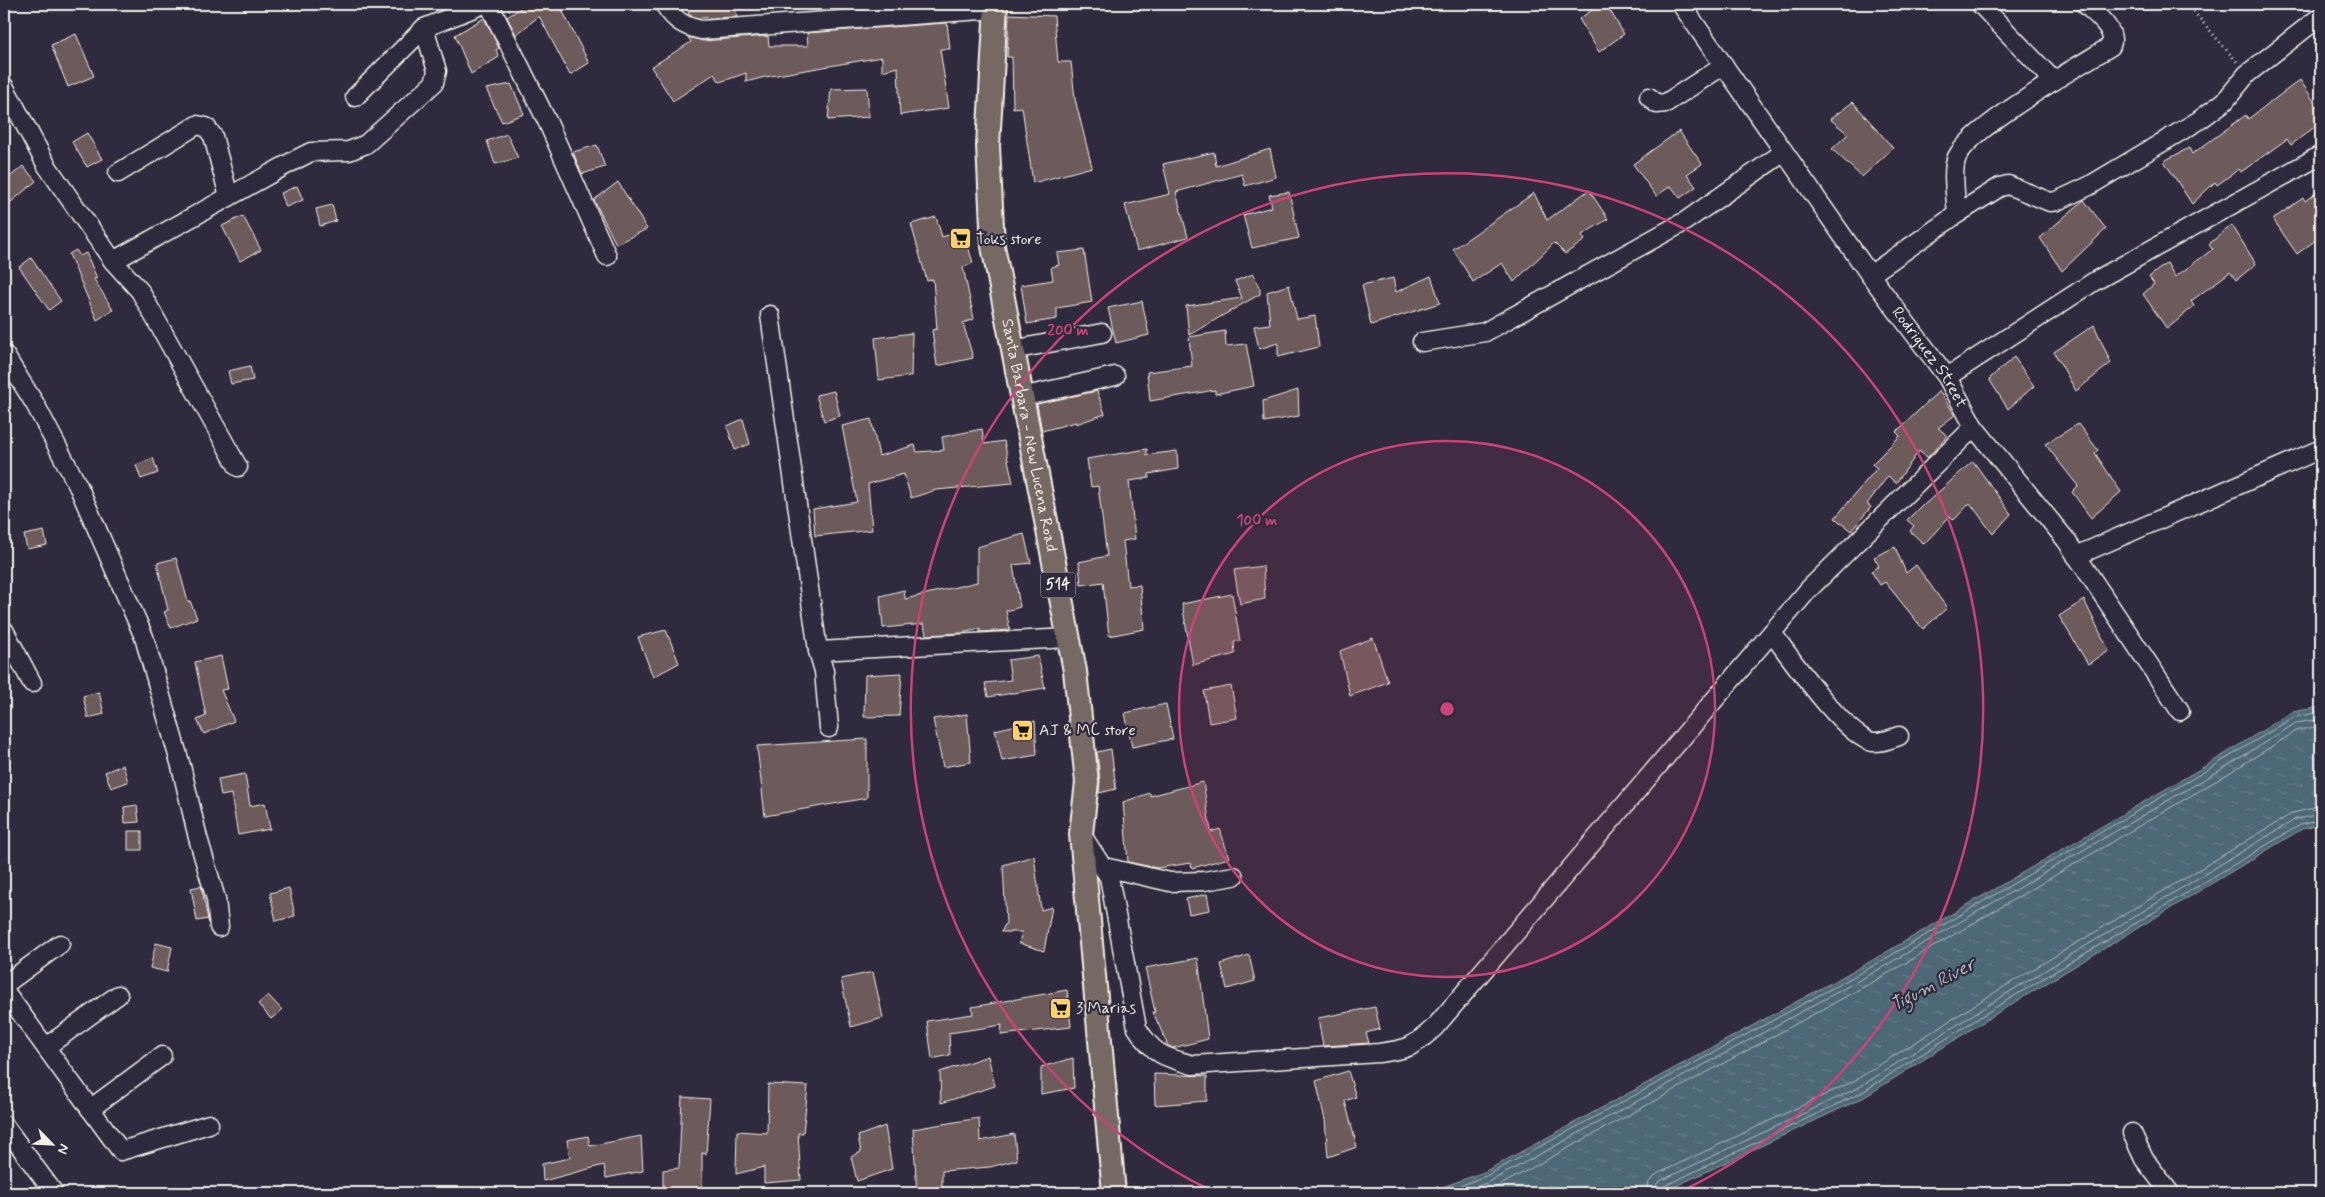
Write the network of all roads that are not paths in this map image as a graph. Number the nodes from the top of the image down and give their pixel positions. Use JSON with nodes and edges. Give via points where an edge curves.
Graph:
{"nodes":[{"id":1,"x":484,"y":4,"type":"edge"},
{"id":2,"x":489,"y":4,"type":"edge"},
{"id":3,"x":664,"y":4,"type":"edge"},
{"id":4,"x":1681,"y":4,"type":"edge"},
{"id":5,"x":1980,"y":4,"type":"edge"},
{"id":6,"x":2085,"y":4,"type":"edge"},
{"id":7,"x":996,"y":6,"type":"edge"},
{"id":8,"x":2321,"y":16,"type":"edge"},
{"id":9,"x":424,"y":28,"type":"junction"},
{"id":10,"x":1724,"y":65,"type":"junction"},
{"id":11,"x":2054,"y":82,"type":"junction"},
{"id":12,"x":4,"y":86,"type":"edge"},
{"id":13,"x":1649,"y":96,"type":"dead end"},
{"id":14,"x":355,"y":97,"type":"dead end"},
{"id":15,"x":1784,"y":152,"type":"junction"},
{"id":16,"x":2321,"y":155,"type":"edge"},
{"id":17,"x":118,"y":173,"type":"dead end"},
{"id":18,"x":229,"y":198,"type":"junction"},
{"id":19,"x":1957,"y":214,"type":"junction"},
{"id":20,"x":608,"y":256,"type":"dead end"},
{"id":21,"x":113,"y":261,"type":"junction"},
{"id":22,"x":1870,"y":275,"type":"junction"},
{"id":23,"x":770,"y":315,"type":"dead end"},
{"id":24,"x":1102,"y":333,"type":"dead end"},
{"id":25,"x":1422,"y":342,"type":"dead end"},
{"id":26,"x":1012,"y":350,"type":"junction"},
{"id":27,"x":4,"y":354,"type":"edge"},
{"id":28,"x":1115,"y":376,"type":"dead end"},
{"id":29,"x":1947,"y":377,"type":"junction"},
{"id":30,"x":1021,"y":397,"type":"junction"},
{"id":31,"x":1974,"y":427,"type":"junction"},
{"id":32,"x":2321,"y":449,"type":"edge"},
{"id":33,"x":238,"y":467,"type":"dead end"},
{"id":34,"x":2076,"y":556,"type":"junction"},
{"id":35,"x":4,"y":630,"type":"edge"},
{"id":36,"x":1772,"y":633,"type":"junction"},
{"id":37,"x":1069,"y":638,"type":"junction"},
{"id":38,"x":8,"y":648,"type":"edge"},
{"id":39,"x":818,"y":651,"type":"junction"},
{"id":40,"x":32,"y":683,"type":"dead end"},
{"id":41,"x":2180,"y":711,"type":"dead end"},
{"id":42,"x":829,"y":728,"type":"dead end"},
{"id":43,"x":1899,"y":736,"type":"dead end"},
{"id":44,"x":1081,"y":834,"type":"junction"},
{"id":45,"x":1104,"y":867,"type":"junction"},
{"id":46,"x":1234,"y":876,"type":"dead end"},
{"id":47,"x":219,"y":927,"type":"dead end"},
{"id":48,"x":60,"y":944,"type":"dead end"},
{"id":49,"x":4,"y":985,"type":"edge"},
{"id":50,"x":4,"y":990,"type":"edge"},
{"id":51,"x":118,"y":995,"type":"dead end"},
{"id":52,"x":46,"y":1048,"type":"junction"},
{"id":53,"x":162,"y":1056,"type":"dead end"},
{"id":54,"x":90,"y":1109,"type":"junction"},
{"id":55,"x":209,"y":1124,"type":"dead end"},
{"id":56,"x":4,"y":1125,"type":"edge"},
{"id":57,"x":2132,"y":1133,"type":"dead end"},
{"id":58,"x":54,"y":1193,"type":"edge"},
{"id":59,"x":1114,"y":1193,"type":"edge"},
{"id":60,"x":2170,"y":1193,"type":"edge"}],
"edges":[{"from":1,"to":9,"type":"street"},
{"from":2,"to":20,"type":"street"},
{"from":3,"to":7,"type":"street","via":[[671,16],[687,28],[702,30]]},
{"from":4,"to":10,"type":"street","name":"Rodriguez Street"},
{"from":5,"to":11,"type":"street"},
{"from":6,"to":11,"type":"street","via":[[2111,33],[2111,46]]},
{"from":7,"to":26,"type":"main road","name":"Santa Barbara - New Lucena Road","number":"514","via":[[988,146],[992,246]]},
{"from":8,"to":19,"type":"street","via":[[2247,74],[2225,101],[2198,121],[2076,192],[2050,202],[2008,185]]},
{"from":9,"to":14,"type":"street"},
{"from":9,"to":18,"type":"street","via":[[437,71],[434,83],[380,132],[366,144],[349,151],[311,152]]},
{"from":10,"to":13,"type":"street","via":[[1666,103],[1657,104]]},
{"from":10,"to":15,"type":"street","name":"Rodriguez Street"},
{"from":11,"to":19,"type":"street","via":[[1966,144],[1956,158]]},
{"from":12,"to":21,"type":"street","via":[[47,166]]},
{"from":15,"to":22,"type":"street","name":"Rodriguez Street"},
{"from":15,"to":25,"type":"street","via":[[1684,222],[1485,332]]},
{"from":16,"to":29,"type":"street","via":[[2095,281]]},
{"from":17,"to":18,"type":"street","via":[[197,125],[206,127],[213,136]]},
{"from":18,"to":21,"type":"street"},
{"from":19,"to":22,"type":"street"},
{"from":21,"to":33,"type":"street","via":[[140,291]]},
{"from":22,"to":29,"type":"street","name":"Rodriguez Street"},
{"from":23,"to":39,"type":"street"},
{"from":24,"to":26,"type":"street"},
{"from":26,"to":30,"type":"main road","name":"Santa Barbara - New Lucena Road","number":"514"},
{"from":27,"to":47,"type":"street","via":[[35,404],[79,488],[144,637],[216,898]]},
{"from":28,"to":30,"type":"street"},
{"from":29,"to":31,"type":"street","name":"Rodriguez Street"},
{"from":30,"to":37,"type":"main road","name":"Santa Barbara - New Lucena Road","number":"514"},
{"from":31,"to":34,"type":"street","name":"Rodriguez Street"},
{"from":31,"to":36,"type":"street","via":[[1809,590]]},
{"from":32,"to":34,"type":"street"},
{"from":34,"to":41,"type":"street","name":"Rodriguez Street"},
{"from":35,"to":38,"type":"street"},
{"from":36,"to":43,"type":"street","via":[[1834,712],[1859,737],[1885,742]]},
{"from":36,"to":45,"type":"street","via":[[1435,1027],[1407,1049],[1193,1065],[1169,1058],[1149,1047],[1137,1028],[1109,877]]},
{"from":37,"to":39,"type":"street"},
{"from":37,"to":44,"type":"main road","name":"Santa Barbara - New Lucena Road","number":"514","via":[[1087,782]]},
{"from":38,"to":40,"type":"street"},
{"from":39,"to":42,"type":"street","via":[[824,671]]},
{"from":44,"to":45,"type":"street"},
{"from":44,"to":59,"type":"main road","name":"Santa Barbara - New Lucena Road","number":"514"},
{"from":45,"to":46,"type":"street","via":[[1170,882]]},
{"from":48,"to":49,"type":"street"},
{"from":50,"to":52,"type":"street"},
{"from":51,"to":52,"type":"street"},
{"from":52,"to":54,"type":"street"},
{"from":53,"to":54,"type":"street"},
{"from":54,"to":55,"type":"street","via":[[121,1151]]},
{"from":56,"to":58,"type":"street"},
{"from":57,"to":60,"type":"street","via":[[2144,1159]]}]}
